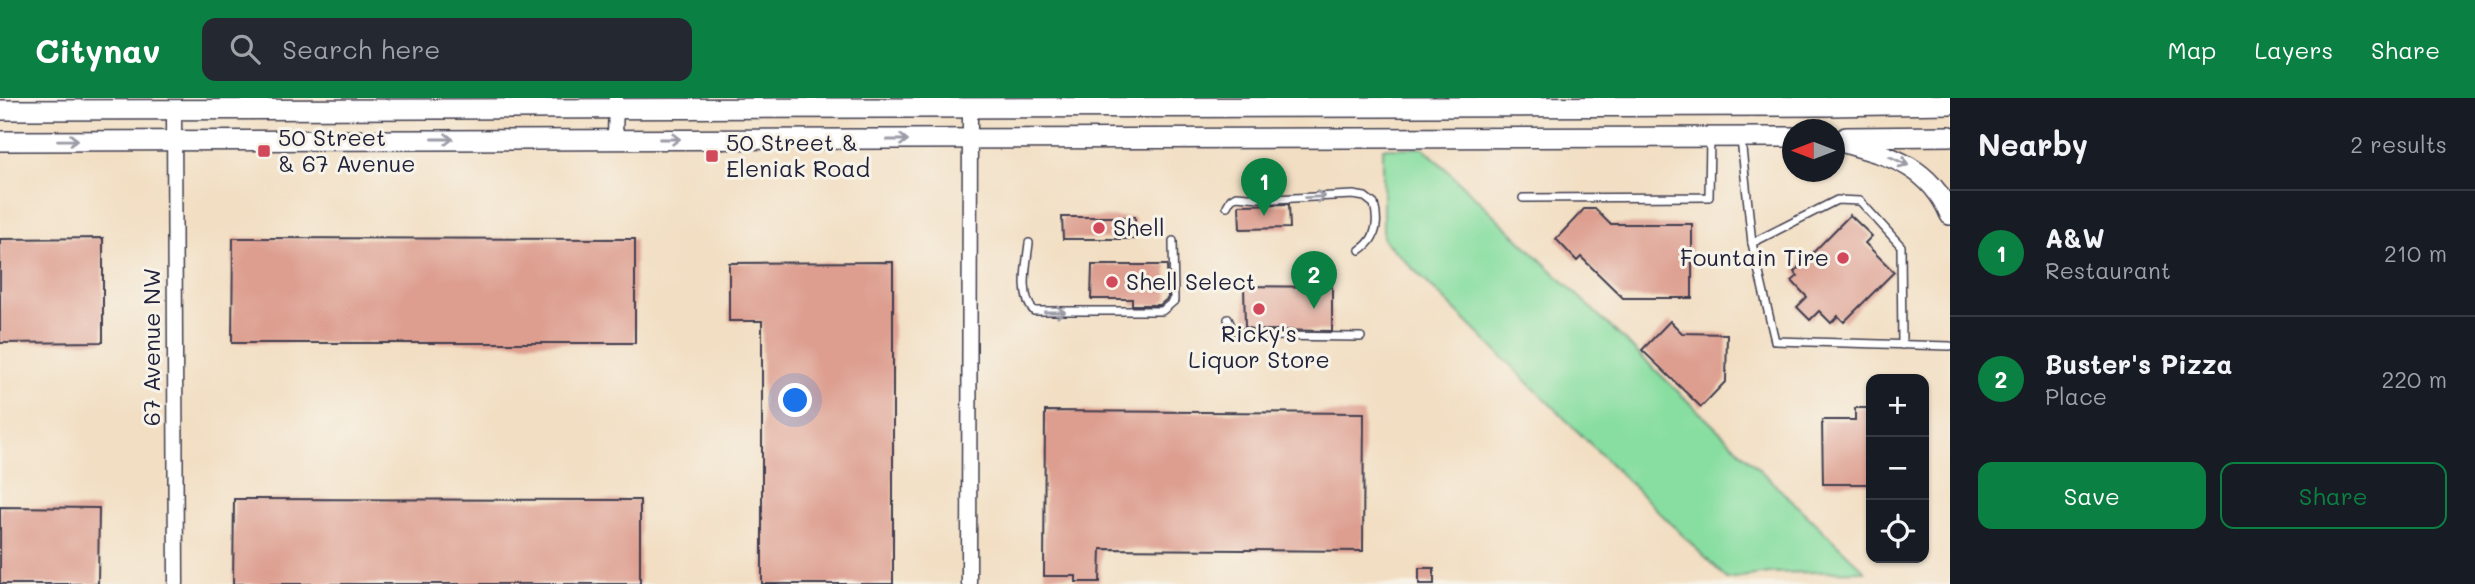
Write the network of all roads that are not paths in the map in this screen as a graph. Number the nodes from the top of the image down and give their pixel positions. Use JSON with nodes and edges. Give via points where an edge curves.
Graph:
{"nodes":[{"id":1,"x":1861,"y":98,"type":"edge"},
{"id":2,"x":615,"y":103,"type":"edge"},
{"id":3,"x":1950,"y":104,"type":"edge"},
{"id":4,"x":1828,"y":106,"type":"junction"},
{"id":5,"x":970,"y":108,"type":"junction"},
{"id":6,"x":0,"y":110,"type":"edge"},
{"id":7,"x":174,"y":110,"type":"junction"},
{"id":8,"x":1950,"y":136,"type":"edge"},
{"id":9,"x":1710,"y":137,"type":"junction"},
{"id":10,"x":1741,"y":137,"type":"junction"},
{"id":11,"x":1782,"y":137,"type":"edge"},
{"id":12,"x":174,"y":139,"type":"junction"},
{"id":13,"x":615,"y":139,"type":"junction"},
{"id":14,"x":1845,"y":139,"type":"edge"},
{"id":15,"x":970,"y":140,"type":"junction"},
{"id":16,"x":0,"y":141,"type":"edge"},
{"id":17,"x":1845,"y":142,"type":"edge"},
{"id":18,"x":1523,"y":198,"type":"dead end"},
{"id":19,"x":1227,"y":206,"type":"dead end"},
{"id":20,"x":1950,"y":215,"type":"edge"},
{"id":21,"x":1173,"y":241,"type":"dead end"},
{"id":22,"x":1029,"y":243,"type":"dead end"},
{"id":23,"x":1752,"y":243,"type":"junction"},
{"id":24,"x":1360,"y":250,"type":"dead end"},
{"id":25,"x":1228,"y":318,"type":"dead end"},
{"id":26,"x":1361,"y":337,"type":"dead end"},
{"id":27,"x":1902,"y":345,"type":"junction"},
{"id":28,"x":1950,"y":346,"type":"edge"},
{"id":29,"x":176,"y":584,"type":"edge"},
{"id":30,"x":969,"y":584,"type":"edge"}],
"edges":[{"from":1,"to":4,"type":"main road"},
{"from":2,"to":5,"type":"main road"},
{"from":2,"to":7,"type":"main road"},
{"from":2,"to":13,"type":"street"},
{"from":3,"to":4,"type":"main road"},
{"from":4,"to":5,"type":"main road"},
{"from":5,"to":15,"type":"street"},
{"from":6,"to":7,"type":"main road"},
{"from":7,"to":12,"type":"street","name":"67 Avenue NW"},
{"from":8,"to":14,"type":"main road"},
{"from":9,"to":10,"type":"main road"},
{"from":9,"to":15,"type":"main road"},
{"from":9,"to":18,"type":"lane","via":[[1709,197]]},
{"from":10,"to":11,"type":"main road"},
{"from":10,"to":23,"type":"lane"},
{"from":12,"to":13,"type":"main road","one_way":true},
{"from":16,"to":12,"type":"main road","one_way":true},
{"from":12,"to":29,"type":"street","name":"67 Avenue NW"},
{"from":13,"to":15,"type":"main road","one_way":true},
{"from":15,"to":30,"type":"street"},
{"from":17,"to":20,"type":"main road","one_way":true,"via":[[1913,169],[1934,186]]},
{"from":19,"to":24,"type":"lane","one_way":true,"via":[[1231,199],[1244,196],[1365,197],[1374,204],[1376,226]]},
{"from":22,"to":21,"type":"lane","one_way":true,"via":[[1026,289],[1027,302],[1034,311],[1162,311],[1174,301]]},
{"from":23,"to":27,"type":"lane","via":[[1775,341]]},
{"from":23,"to":27,"type":"lane","via":[[1838,200],[1860,201],[1901,246]]},
{"from":25,"to":26,"type":"lane","via":[[1233,330],[1254,336]]},
{"from":27,"to":28,"type":"lane"}]}
